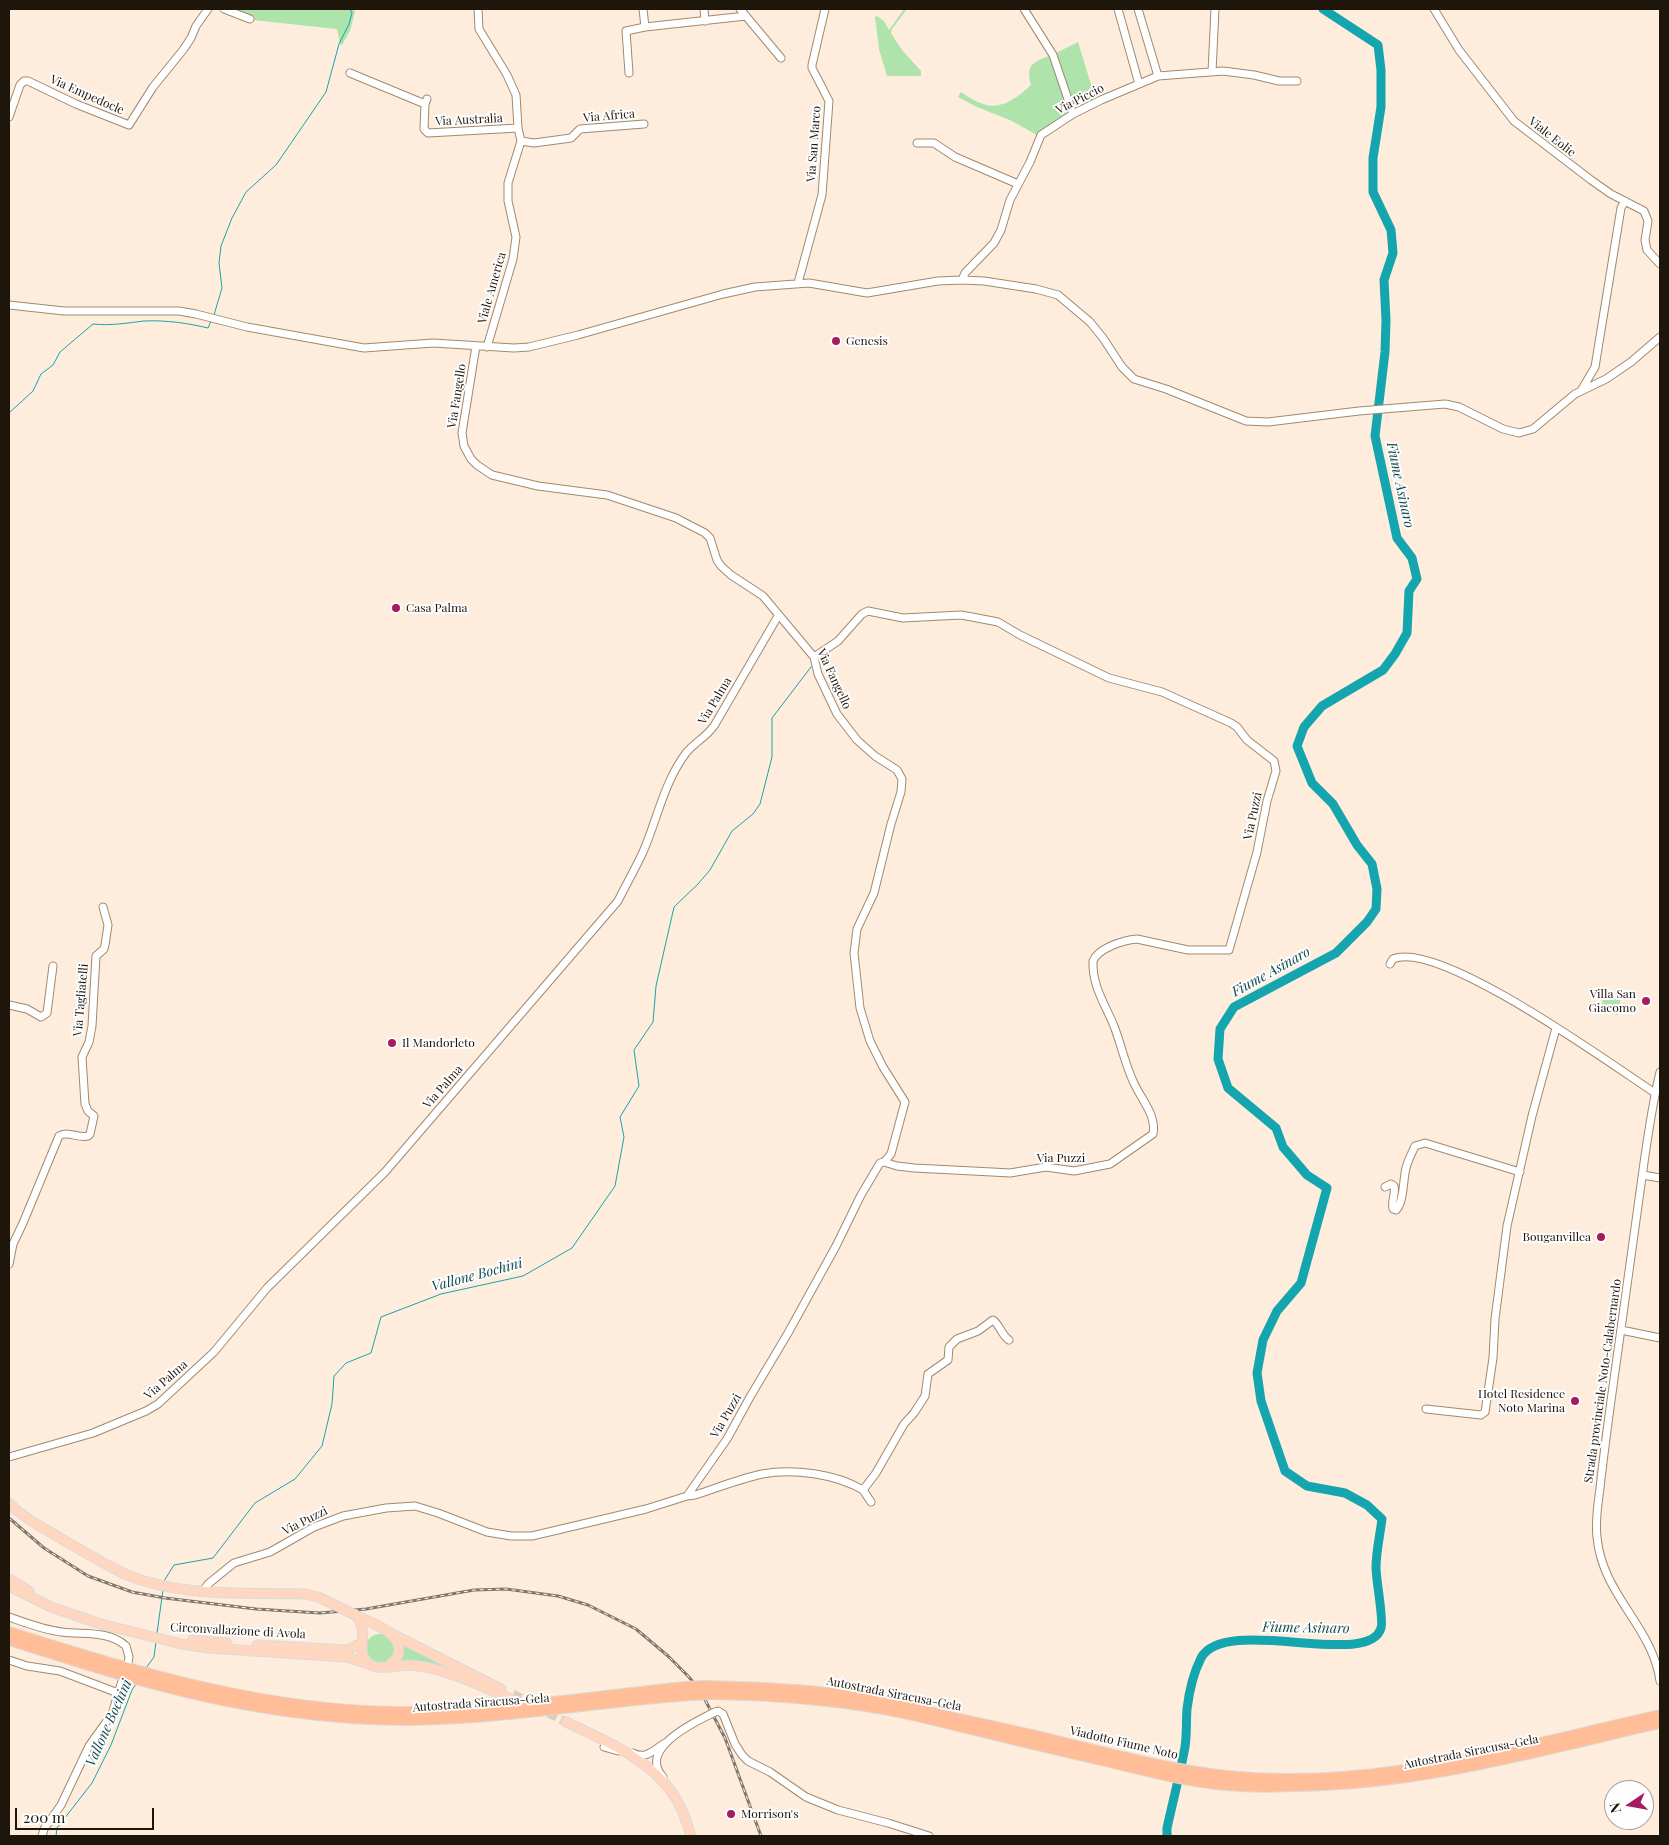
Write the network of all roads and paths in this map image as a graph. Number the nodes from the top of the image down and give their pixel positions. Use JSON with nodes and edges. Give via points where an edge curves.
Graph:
{"nodes":[{"id":1,"x":208,"y":9,"type":"edge"},
{"id":2,"x":224,"y":9,"type":"edge"},
{"id":3,"x":478,"y":9,"type":"edge"},
{"id":4,"x":643,"y":9,"type":"edge"},
{"id":5,"x":704,"y":9,"type":"edge"},
{"id":6,"x":740,"y":9,"type":"edge"},
{"id":7,"x":825,"y":9,"type":"edge"},
{"id":8,"x":1024,"y":9,"type":"edge"},
{"id":9,"x":1118,"y":9,"type":"edge"},
{"id":10,"x":1138,"y":9,"type":"edge"},
{"id":11,"x":1214,"y":9,"type":"edge"},
{"id":12,"x":1434,"y":9,"type":"edge"},
{"id":13,"x":746,"y":16,"type":"junction"},
{"id":14,"x":250,"y":19,"type":"dead end"},
{"id":15,"x":705,"y":20,"type":"junction"},
{"id":16,"x":646,"y":27,"type":"junction"},
{"id":17,"x":781,"y":58,"type":"dead end"},
{"id":18,"x":350,"y":72,"type":"dead end"},
{"id":19,"x":1212,"y":72,"type":"junction"},
{"id":20,"x":629,"y":73,"type":"dead end"},
{"id":21,"x":1158,"y":76,"type":"junction"},
{"id":22,"x":1297,"y":81,"type":"dead end"},
{"id":23,"x":1139,"y":84,"type":"junction"},
{"id":24,"x":1073,"y":114,"type":"junction"},
{"id":25,"x":9,"y":117,"type":"edge"},
{"id":26,"x":644,"y":124,"type":"dead end"},
{"id":27,"x":518,"y":128,"type":"junction"},
{"id":28,"x":521,"y":141,"type":"junction"},
{"id":29,"x":917,"y":143,"type":"dead end"},
{"id":30,"x":1018,"y":184,"type":"junction"},
{"id":31,"x":1625,"y":201,"type":"junction"},
{"id":32,"x":1660,"y":264,"type":"edge"},
{"id":33,"x":962,"y":280,"type":"junction"},
{"id":34,"x":798,"y":283,"type":"junction"},
{"id":35,"x":9,"y":305,"type":"edge"},
{"id":36,"x":1660,"y":337,"type":"edge"},
{"id":37,"x":476,"y":346,"type":"junction"},
{"id":38,"x":487,"y":347,"type":"junction"},
{"id":39,"x":1581,"y":390,"type":"junction"},
{"id":40,"x":778,"y":616,"type":"junction"},
{"id":41,"x":814,"y":657,"type":"junction"},
{"id":42,"x":103,"y":907,"type":"dead end"},
{"id":43,"x":1390,"y":964,"type":"dead end"},
{"id":44,"x":53,"y":966,"type":"dead end"},
{"id":45,"x":9,"y":1005,"type":"edge"},
{"id":46,"x":1556,"y":1028,"type":"junction"},
{"id":47,"x":1660,"y":1072,"type":"edge"},
{"id":48,"x":1655,"y":1093,"type":"junction"},
{"id":49,"x":884,"y":1162,"type":"junction"},
{"id":50,"x":1520,"y":1172,"type":"junction"},
{"id":51,"x":1642,"y":1175,"type":"junction"},
{"id":52,"x":1660,"y":1178,"type":"edge"},
{"id":53,"x":1385,"y":1187,"type":"dead end"},
{"id":54,"x":9,"y":1264,"type":"edge"},
{"id":55,"x":1621,"y":1330,"type":"junction"},
{"id":56,"x":1660,"y":1338,"type":"edge"},
{"id":57,"x":1009,"y":1340,"type":"dead end"},
{"id":58,"x":1426,"y":1408,"type":"dead end"},
{"id":59,"x":9,"y":1457,"type":"edge"},
{"id":60,"x":863,"y":1490,"type":"junction"},
{"id":61,"x":687,"y":1496,"type":"junction"},
{"id":62,"x":871,"y":1502,"type":"dead end"},
{"id":63,"x":9,"y":1503,"type":"edge"},
{"id":64,"x":9,"y":1579,"type":"edge"},
{"id":65,"x":9,"y":1586,"type":"edge"},
{"id":66,"x":203,"y":1591,"type":"junction"},
{"id":67,"x":67,"y":1612,"type":"junction"},
{"id":68,"x":357,"y":1616,"type":"junction"},
{"id":69,"x":9,"y":1617,"type":"edge"},
{"id":70,"x":9,"y":1632,"type":"edge"},
{"id":71,"x":388,"y":1632,"type":"junction"},
{"id":72,"x":164,"y":1639,"type":"junction"},
{"id":73,"x":9,"y":1640,"type":"edge"},
{"id":74,"x":363,"y":1642,"type":"junction"},
{"id":75,"x":9,"y":1660,"type":"edge"},
{"id":76,"x":128,"y":1663,"type":"dead end"},
{"id":77,"x":369,"y":1664,"type":"junction"},
{"id":78,"x":387,"y":1667,"type":"junction"},
{"id":79,"x":136,"y":1675,"type":"junction"},
{"id":80,"x":122,"y":1681,"type":"dead end"},
{"id":81,"x":156,"y":1681,"type":"junction"},
{"id":82,"x":1660,"y":1681,"type":"edge"},
{"id":83,"x":708,"y":1690,"type":"junction"},
{"id":84,"x":118,"y":1692,"type":"junction"},
{"id":85,"x":1660,"y":1715,"type":"edge"},
{"id":86,"x":1660,"y":1723,"type":"edge"},
{"id":87,"x":596,"y":1736,"type":"junction"},
{"id":88,"x":1016,"y":1736,"type":"joint"},
{"id":89,"x":604,"y":1747,"type":"junction"},
{"id":90,"x":655,"y":1754,"type":"junction"},
{"id":91,"x":645,"y":1766,"type":"junction"},
{"id":92,"x":1225,"y":1780,"type":"junction"},
{"id":93,"x":667,"y":1794,"type":"junction"},
{"id":94,"x":686,"y":1821,"type":"junction"},
{"id":95,"x":42,"y":1836,"type":"edge"},
{"id":96,"x":691,"y":1836,"type":"edge"},
{"id":97,"x":929,"y":1836,"type":"edge"}],
"edges":[{"from":1,"to":25,"type":"street","name":"Via Empedocle","via":[[129,125],[28,80],[20,85]]},
{"from":2,"to":14,"type":"street"},
{"from":3,"to":27,"type":"street","via":[[479,29],[507,74],[516,96]]},
{"from":4,"to":16,"type":"street"},
{"from":5,"to":15,"type":"street"},
{"from":6,"to":13,"type":"street"},
{"from":7,"to":34,"type":"street","name":"Via San Marco","via":[[812,65],[829,101],[822,195]]},
{"from":8,"to":24,"type":"street","via":[[1053,55]]},
{"from":9,"to":23,"type":"street"},
{"from":10,"to":21,"type":"street"},
{"from":11,"to":19,"type":"street"},
{"from":12,"to":31,"type":"street","name":"Viale Eolie","via":[[1459,50],[1514,121],[1590,180]]},
{"from":13,"to":15,"type":"street"},
{"from":13,"to":17,"type":"street"},
{"from":15,"to":16,"type":"street"},
{"from":16,"to":20,"type":"street","via":[[626,31]]},
{"from":18,"to":27,"type":"street","name":"Via Australia","via":[[426,102],[424,129],[428,133]]},
{"from":19,"to":21,"type":"street","name":"Via Piccio"},
{"from":19,"to":22,"type":"street","name":"Via Piccio","via":[[1236,72],[1279,81]]},
{"from":21,"to":23,"type":"street","name":"Via Piccio"},
{"from":23,"to":24,"type":"street","name":"Via Piccio"},
{"from":24,"to":30,"type":"street","name":"Via Piccio","via":[[1041,134]]},
{"from":26,"to":28,"type":"street","name":"Via Africa","via":[[580,129],[571,138],[534,143]]},
{"from":27,"to":28,"type":"street"},
{"from":28,"to":38,"type":"street","name":"Viale America","via":[[508,183],[508,201],[516,237],[513,259]]},
{"from":29,"to":30,"type":"street","via":[[934,143],[955,157]]},
{"from":30,"to":33,"type":"street","name":"Via Piccio","via":[[994,243]]},
{"from":31,"to":32,"type":"street","name":"Viale Eolie","via":[[1646,214],[1645,245]]},
{"from":31,"to":39,"type":"street","via":[[1621,208],[1595,367]]},
{"from":33,"to":34,"type":"street","via":[[867,293]]},
{"from":33,"to":39,"type":"street","via":[[1036,289],[1058,295],[1090,322],[1134,379],[1246,421],[1268,422],[1432,404],[1453,405],[1503,429],[1519,433],[1533,429]]},
{"from":34,"to":38,"type":"street","via":[[723,294],[529,347]]},
{"from":35,"to":37,"type":"street","via":[[64,311],[179,311],[364,348],[433,343]]},
{"from":36,"to":39,"type":"street","via":[[1630,362]]},
{"from":37,"to":38,"type":"street"},
{"from":37,"to":40,"type":"street","name":"Via Fangello","via":[[462,433],[464,446],[477,465],[492,475],[510,480],[607,495],[689,524],[710,538],[717,560],[725,571],[763,596]]},
{"from":40,"to":41,"type":"street","name":"Via Fangello"},
{"from":40,"to":59,"type":"street","name":"Via Palma","via":[[714,726],[707,736],[686,752],[675,771],[642,853],[618,901],[385,1172],[268,1288],[214,1352],[158,1404],[93,1433]]},
{"from":41,"to":49,"type":"street","name":"Via Fangello","via":[[818,674],[837,714],[864,747],[896,770],[902,779],[874,893],[857,929],[854,953],[860,1008],[870,1041],[905,1102],[891,1154]]},
{"from":41,"to":49,"type":"street","name":"Via Puzzi","via":[[838,641],[868,611],[903,618],[961,615],[983,618],[998,622],[1108,678],[1162,692],[1231,723],[1276,766],[1257,852],[1229,950],[1188,950],[1131,939],[1098,953],[1093,961],[1097,992],[1114,1025],[1133,1081],[1151,1116],[1153,1134],[1110,1164],[1074,1172],[1046,1167],[1010,1173],[968,1171],[914,1168]]},
{"from":42,"to":54,"type":"street","name":"Via Tagliatelli","via":[[108,925],[104,949],[96,956],[92,1026],[82,1057],[85,1104],[94,1116],[90,1134],[82,1138],[64,1133],[59,1136],[13,1244]]},
{"from":43,"to":46,"type":"street","via":[[1393,959],[1407,956],[1453,969],[1489,986]]},
{"from":44,"to":45,"type":"street","via":[[45,1016]]},
{"from":46,"to":48,"type":"street"},
{"from":46,"to":50,"type":"street"},
{"from":47,"to":48,"type":"street","name":"Strada provinciale Noto-Calabernardo"},
{"from":48,"to":51,"type":"street","name":"Strada provinciale Noto-Calabernardo"},
{"from":49,"to":61,"type":"street","name":"Via Puzzi","via":[[876,1168],[727,1439]]},
{"from":50,"to":53,"type":"street","via":[[1425,1143],[1416,1146],[1412,1152],[1396,1210],[1392,1206],[1394,1186]]},
{"from":50,"to":58,"type":"street","via":[[1507,1226],[1485,1412],[1481,1415]]},
{"from":51,"to":52,"type":"street"},
{"from":51,"to":55,"type":"street","name":"Strada provinciale Noto-Calabernardo"},
{"from":55,"to":56,"type":"street"},
{"from":55,"to":82,"type":"street","name":"Strada provinciale Noto-Calabernardo","via":[[1603,1461],[1597,1536],[1611,1586],[1650,1646]]},
{"from":57,"to":60,"type":"street","via":[[993,1320],[952,1344],[949,1358],[928,1374],[924,1396]]},
{"from":60,"to":61,"type":"street","via":[[833,1477],[778,1472]]},
{"from":60,"to":62,"type":"street"},
{"from":61,"to":66,"type":"street","name":"Via Puzzi","via":[[646,1509],[523,1537],[486,1532],[415,1506],[343,1516],[314,1527],[270,1552],[234,1563]]},
{"from":63,"to":66,"type":"main road","via":[[26,1517],[126,1574],[168,1587]]},
{"from":64,"to":67,"type":"main road","name":"Circonvallazione di Avola"},
{"from":65,"to":67,"type":"main road","name":"Circonvallazione di Avola","via":[[51,1608]]},
{"from":66,"to":68,"type":"main road","bridge":true,"via":[[305,1594]]},
{"from":67,"to":72,"type":"main road","name":"Circonvallazione di Avola"},
{"from":68,"to":71,"type":"main road"},
{"from":68,"to":74,"type":"main road","via":[[363,1627]]},
{"from":69,"to":76,"type":"street","via":[[63,1633],[113,1638],[126,1646]]},
{"from":70,"to":79,"type":"highway"},
{"from":71,"to":74,"type":"main road","via":[[372,1632]]},
{"from":71,"to":78,"type":"main road","via":[[399,1649],[397,1658]]},
{"from":71,"to":78,"type":"main road","via":[[512,1697],[443,1671],[412,1665]]},
{"from":72,"to":74,"type":"main road","name":"Circonvallazione di Avola","via":[[346,1650]]},
{"from":72,"to":77,"type":"main road","name":"Circonvallazione di Avola","via":[[208,1648],[346,1657]]},
{"from":73,"to":79,"type":"highway"},
{"from":74,"to":77,"type":"main road","via":[[363,1657]]},
{"from":75,"to":84,"type":"street","via":[[60,1671]]},
{"from":77,"to":78,"type":"main road"},
{"from":79,"to":81,"type":"highway"},
{"from":80,"to":84,"type":"street"},
{"from":81,"to":83,"type":"highway","name":"Autostrada Siracusa-Gela","bridge":true,"via":[[317,1707],[406,1712],[518,1706],[684,1687]]},
{"from":81,"to":83,"type":"highway","name":"Autostrada Siracusa-Gela","bridge":true,"via":[[250,1705],[288,1711],[406,1720],[518,1715],[691,1695]]},
{"from":83,"to":88,"type":"highway","name":"Autostrada Siracusa-Gela","via":[[848,1703]]},
{"from":84,"to":95,"type":"street","via":[[112,1714],[89,1746]]},
{"from":85,"to":92,"type":"highway","name":"Autostrada Siracusa-Gela","via":[[1446,1764],[1382,1774]]},
{"from":86,"to":92,"type":"highway","name":"Autostrada Siracusa-Gela","via":[[1453,1771],[1384,1781],[1332,1786],[1252,1787]]},
{"from":87,"to":89,"type":"main road","via":[[564,1724]]},
{"from":87,"to":90,"type":"street","via":[[638,1756]]},
{"from":87,"to":91,"type":"main road"},
{"from":88,"to":92,"type":"highway","name":"Viadotto Fiume Noto"},
{"from":89,"to":91,"type":"street"},
{"from":89,"to":93,"type":"main road","via":[[650,1775]]},
{"from":90,"to":91,"type":"street","via":[[645,1762]]},
{"from":90,"to":94,"type":"street","via":[[658,1769],[681,1801]]},
{"from":90,"to":97,"type":"street","via":[[675,1734],[718,1711],[723,1714],[735,1744],[748,1761],[806,1797],[838,1810]]},
{"from":91,"to":93,"type":"street"},
{"from":91,"to":94,"type":"main road","via":[[672,1792]]},
{"from":93,"to":96,"type":"main road"},
{"from":94,"to":96,"type":"main road"}]}
